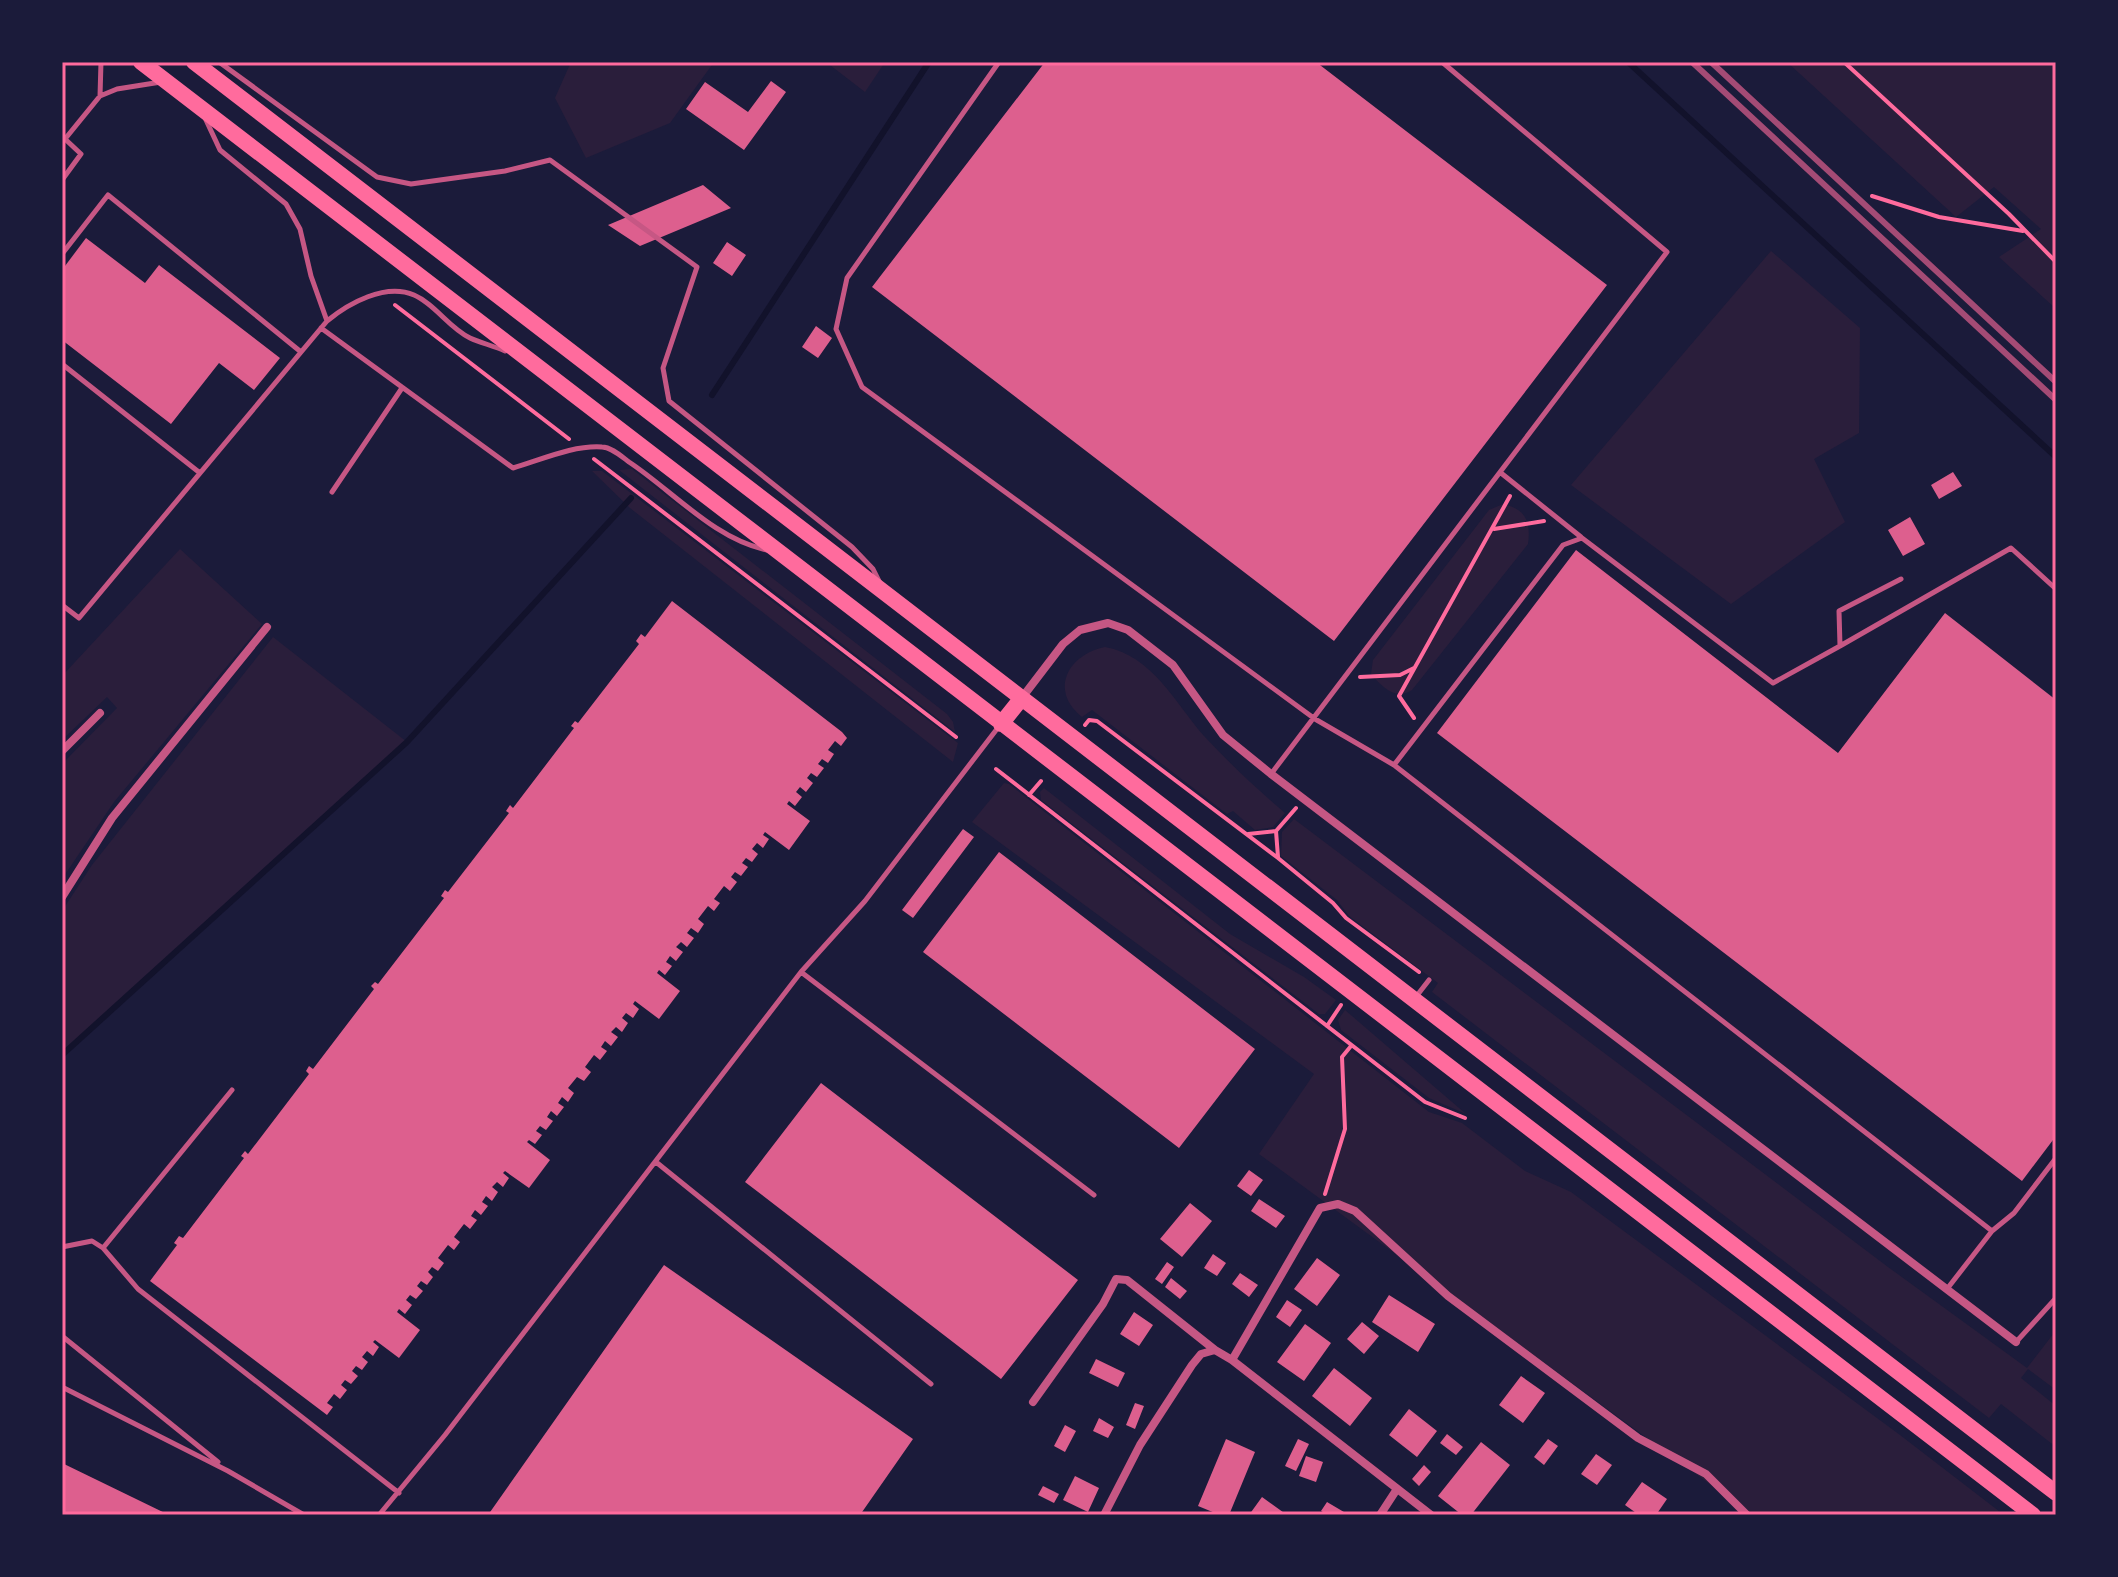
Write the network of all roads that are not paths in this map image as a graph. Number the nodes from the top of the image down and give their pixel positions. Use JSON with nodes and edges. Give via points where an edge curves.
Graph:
{"nodes":[{"id":1,"x":101,"y":62,"type":"edge"},
{"id":2,"x":141,"y":62,"type":"edge"},
{"id":3,"x":194,"y":62,"type":"edge"},
{"id":4,"x":219,"y":62,"type":"edge"},
{"id":5,"x":999,"y":62,"type":"edge"},
{"id":6,"x":1442,"y":62,"type":"edge"},
{"id":7,"x":166,"y":82,"type":"junction"},
{"id":8,"x":100,"y":96,"type":"junction"},
{"id":9,"x":200,"y":107,"type":"junction"},
{"id":10,"x":64,"y":138,"type":"edge"},
{"id":11,"x":62,"y":180,"type":"edge"},
{"id":12,"x":62,"y":254,"type":"edge"},
{"id":13,"x":327,"y":321,"type":"junction"},
{"id":14,"x":321,"y":328,"type":"junction"},
{"id":15,"x":301,"y":352,"type":"junction"},
{"id":16,"x":527,"y":358,"type":"junction"},
{"id":17,"x":62,"y":364,"type":"edge"},
{"id":18,"x":402,"y":388,"type":"junction"},
{"id":19,"x":200,"y":473,"type":"junction"},
{"id":20,"x":1501,"y":473,"type":"junction"},
{"id":21,"x":332,"y":492,"type":"dead end"},
{"id":22,"x":1582,"y":538,"type":"junction"},
{"id":23,"x":777,"y":552,"type":"junction"},
{"id":24,"x":1901,"y":579,"type":"dead end"},
{"id":25,"x":2056,"y":589,"type":"edge"},
{"id":26,"x":885,"y":594,"type":"junction"},
{"id":27,"x":62,"y":605,"type":"edge"},
{"id":28,"x":267,"y":627,"type":"dead end"},
{"id":29,"x":1840,"y":646,"type":"junction"},
{"id":30,"x":1021,"y":699,"type":"junction"},
{"id":31,"x":100,"y":713,"type":"dead end"},
{"id":32,"x":1315,"y":719,"type":"junction"},
{"id":33,"x":1001,"y":724,"type":"junction"},
{"id":34,"x":62,"y":751,"type":"edge"},
{"id":35,"x":1394,"y":765,"type":"junction"},
{"id":36,"x":1271,"y":774,"type":"junction"},
{"id":37,"x":62,"y":897,"type":"edge"},
{"id":38,"x":801,"y":972,"type":"junction"},
{"id":39,"x":1429,"y":980,"type":"road end"},
{"id":40,"x":1415,"y":998,"type":"junction"},
{"id":41,"x":232,"y":1090,"type":"dead end"},
{"id":42,"x":2056,"y":1158,"type":"edge"},
{"id":43,"x":656,"y":1162,"type":"junction"},
{"id":44,"x":1094,"y":1195,"type":"dead end"},
{"id":45,"x":1992,"y":1231,"type":"junction"},
{"id":46,"x":62,"y":1247,"type":"edge"},
{"id":47,"x":103,"y":1248,"type":"junction"},
{"id":48,"x":1947,"y":1289,"type":"junction"},
{"id":49,"x":2056,"y":1298,"type":"edge"},
{"id":50,"x":62,"y":1336,"type":"edge"},
{"id":51,"x":2016,"y":1342,"type":"joint"},
{"id":52,"x":1215,"y":1350,"type":"junction"},
{"id":53,"x":1232,"y":1360,"type":"junction"},
{"id":54,"x":931,"y":1384,"type":"dead end"},
{"id":55,"x":62,"y":1387,"type":"edge"},
{"id":56,"x":1033,"y":1402,"type":"dead end"},
{"id":57,"x":228,"y":1471,"type":"junction"},
{"id":58,"x":1397,"y":1489,"type":"junction"},
{"id":59,"x":399,"y":1493,"type":"junction"},
{"id":60,"x":2056,"y":1493,"type":"edge"},
{"id":61,"x":304,"y":1515,"type":"edge"},
{"id":62,"x":379,"y":1515,"type":"edge"},
{"id":63,"x":1104,"y":1515,"type":"edge"},
{"id":64,"x":1380,"y":1515,"type":"edge"},
{"id":65,"x":1431,"y":1515,"type":"edge"},
{"id":66,"x":1747,"y":1515,"type":"edge"},
{"id":67,"x":2033,"y":1515,"type":"edge"}],
"edges":[{"from":1,"to":8,"type":"lane"},
{"from":2,"to":7,"type":"highway"},
{"from":3,"to":26,"type":"highway"},
{"from":4,"to":26,"type":"lane","via":[[377,177],[411,184],[550,160],[697,267],[663,368],[669,401],[852,547],[873,569]]},
{"from":5,"to":32,"type":"lane","via":[[847,278],[836,329],[862,387]]},
{"from":6,"to":20,"type":"lane","via":[[1667,252]]},
{"from":7,"to":8,"type":"lane"},
{"from":7,"to":9,"type":"highway"},
{"from":8,"to":10,"type":"lane"},
{"from":9,"to":13,"type":"lane","via":[[220,150],[286,204],[300,229]]},
{"from":9,"to":16,"type":"highway"},
{"from":10,"to":11,"type":"lane","via":[[81,154]]},
{"from":12,"to":15,"type":"lane","via":[[108,195]]},
{"from":13,"to":14,"type":"lane"},
{"from":13,"to":16,"type":"lane","via":[[363,298],[414,295],[468,337]]},
{"from":14,"to":15,"type":"lane"},
{"from":14,"to":18,"type":"lane"},
{"from":15,"to":19,"type":"lane"},
{"from":16,"to":23,"type":"highway"},
{"from":17,"to":19,"type":"lane"},
{"from":18,"to":21,"type":"lane"},
{"from":18,"to":23,"type":"lane","via":[[513,468],[580,448],[606,447],[717,528],[749,546]]},
{"from":19,"to":27,"type":"lane","via":[[79,618]]},
{"from":20,"to":22,"type":"lane"},
{"from":20,"to":32,"type":"lane"},
{"from":22,"to":29,"type":"lane","via":[[1773,683]]},
{"from":22,"to":35,"type":"lane","via":[[1563,545]]},
{"from":23,"to":33,"type":"highway"},
{"from":24,"to":29,"type":"lane","via":[[1839,611]]},
{"from":25,"to":29,"type":"lane","via":[[2011,548]]},
{"from":26,"to":30,"type":"highway"},
{"from":28,"to":37,"type":"street","via":[[112,818]]},
{"from":30,"to":33,"type":"highway"},
{"from":30,"to":36,"type":"street","via":[[1063,644],[1080,630],[1108,623],[1128,630],[1173,665],[1223,735]]},
{"from":30,"to":40,"type":"highway"},
{"from":31,"to":34,"type":"street"},
{"from":32,"to":35,"type":"lane"},
{"from":32,"to":36,"type":"lane"},
{"from":33,"to":38,"type":"lane","via":[[865,901]]},
{"from":33,"to":67,"type":"highway"},
{"from":35,"to":45,"type":"lane"},
{"from":36,"to":48,"type":"street"},
{"from":38,"to":43,"type":"lane"},
{"from":38,"to":44,"type":"lane"},
{"from":39,"to":40,"type":"lane"},
{"from":40,"to":60,"type":"highway"},
{"from":41,"to":47,"type":"lane"},
{"from":42,"to":45,"type":"lane","via":[[2014,1213]]},
{"from":43,"to":54,"type":"lane"},
{"from":43,"to":59,"type":"lane"},
{"from":45,"to":48,"type":"lane"},
{"from":46,"to":47,"type":"lane","via":[[92,1241]]},
{"from":47,"to":59,"type":"lane","via":[[138,1289]]},
{"from":48,"to":51,"type":"street"},
{"from":49,"to":51,"type":"lane"},
{"from":50,"to":57,"type":"lane"},
{"from":52,"to":53,"type":"street"},
{"from":52,"to":56,"type":"street","via":[[1127,1280],[1116,1279]]},
{"from":52,"to":63,"type":"street","via":[[1201,1354],[1192,1365],[1140,1445]]},
{"from":53,"to":58,"type":"street"},
{"from":53,"to":66,"type":"street","via":[[1320,1208],[1338,1204],[1355,1211],[1448,1296],[1638,1438],[1706,1474]]},
{"from":55,"to":57,"type":"lane"},
{"from":57,"to":61,"type":"lane"},
{"from":58,"to":64,"type":"street"},
{"from":58,"to":65,"type":"street"},
{"from":59,"to":62,"type":"lane"}]}
